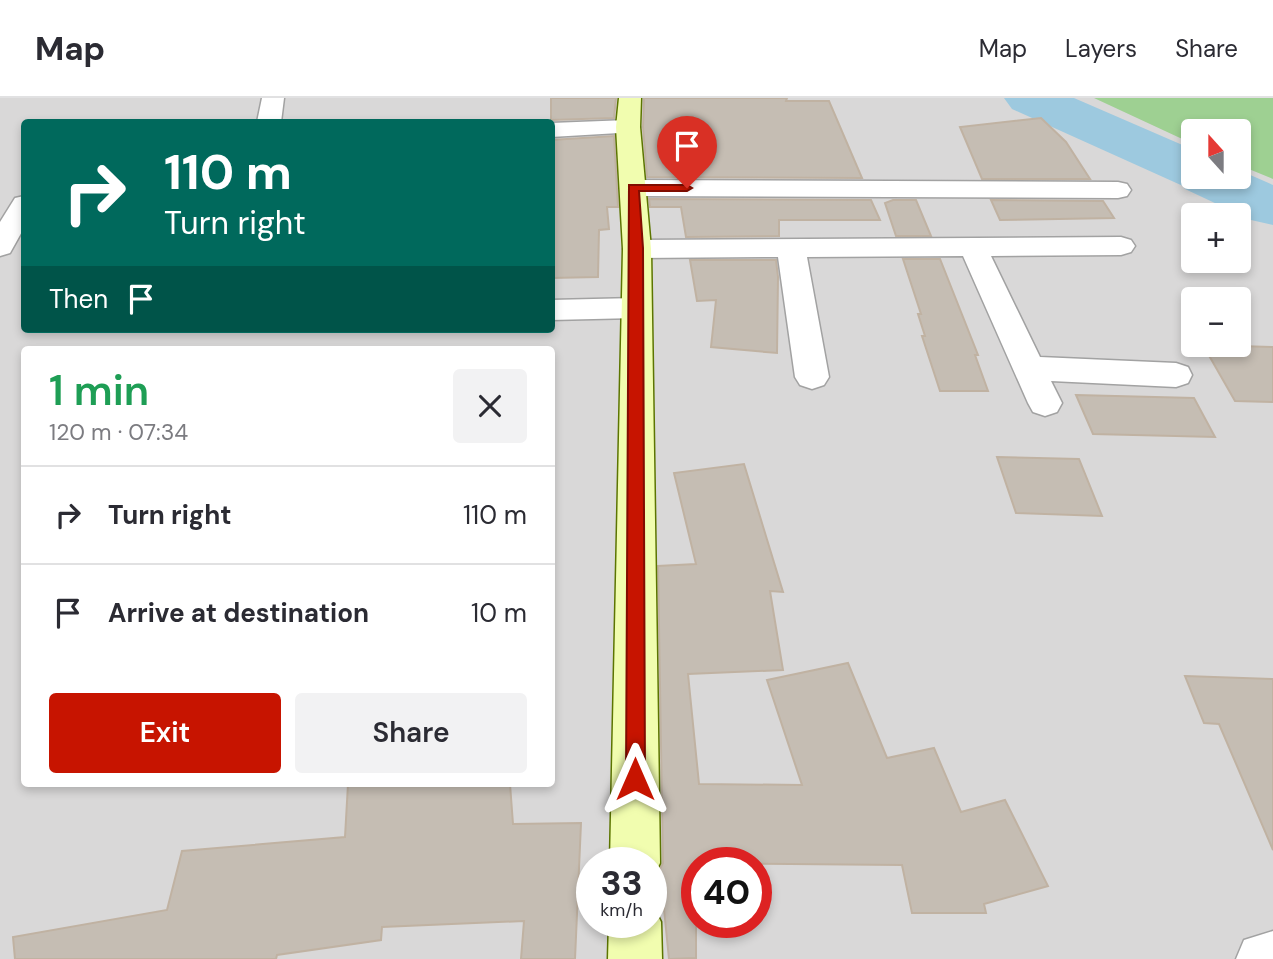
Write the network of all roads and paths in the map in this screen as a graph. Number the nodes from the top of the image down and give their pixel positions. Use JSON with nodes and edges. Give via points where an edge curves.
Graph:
{"nodes":[{"id":1,"x":273,"y":98,"type":"edge"},
{"id":2,"x":629,"y":113,"type":"edge"},
{"id":3,"x":270,"y":119,"type":"edge"},
{"id":4,"x":555,"y":129,"type":"edge"},
{"id":5,"x":633,"y":188,"type":"junction"},
{"id":6,"x":1118,"y":190,"type":"dead end"},
{"id":7,"x":21,"y":209,"type":"edge"},
{"id":8,"x":1121,"y":246,"type":"dead end"},
{"id":9,"x":0,"y":247,"type":"edge"},
{"id":10,"x":973,"y":247,"type":"junction"},
{"id":11,"x":637,"y":248,"type":"junction"},
{"id":12,"x":791,"y":248,"type":"junction"},
{"id":13,"x":636,"y":308,"type":"junction"},
{"id":14,"x":555,"y":310,"type":"edge"},
{"id":15,"x":1030,"y":368,"type":"junction"},
{"id":16,"x":1176,"y":375,"type":"dead end"},
{"id":17,"x":812,"y":377,"type":"dead end"},
{"id":18,"x":1045,"y":403,"type":"dead end"},
{"id":19,"x":635,"y":847,"type":"edge"},
{"id":20,"x":635,"y":938,"type":"edge"},
{"id":21,"x":1273,"y":958,"type":"edge"},
{"id":22,"x":635,"y":959,"type":"edge"},
{"id":23,"x":1263,"y":959,"type":"edge"}],
"edges":[{"from":1,"to":3,"type":"street"},
{"from":2,"to":4,"type":"street"},
{"from":2,"to":5,"type":"street"},
{"from":5,"to":6,"type":"street"},
{"from":5,"to":11,"type":"street"},
{"from":7,"to":9,"type":"street"},
{"from":8,"to":10,"type":"street"},
{"from":10,"to":12,"type":"street"},
{"from":10,"to":15,"type":"street"},
{"from":11,"to":12,"type":"street"},
{"from":11,"to":13,"type":"street"},
{"from":12,"to":17,"type":"street"},
{"from":13,"to":14,"type":"street"},
{"from":13,"to":19,"type":"street"},
{"from":15,"to":16,"type":"street"},
{"from":15,"to":18,"type":"street"},
{"from":20,"to":22,"type":"street"},
{"from":21,"to":23,"type":"street"}]}
